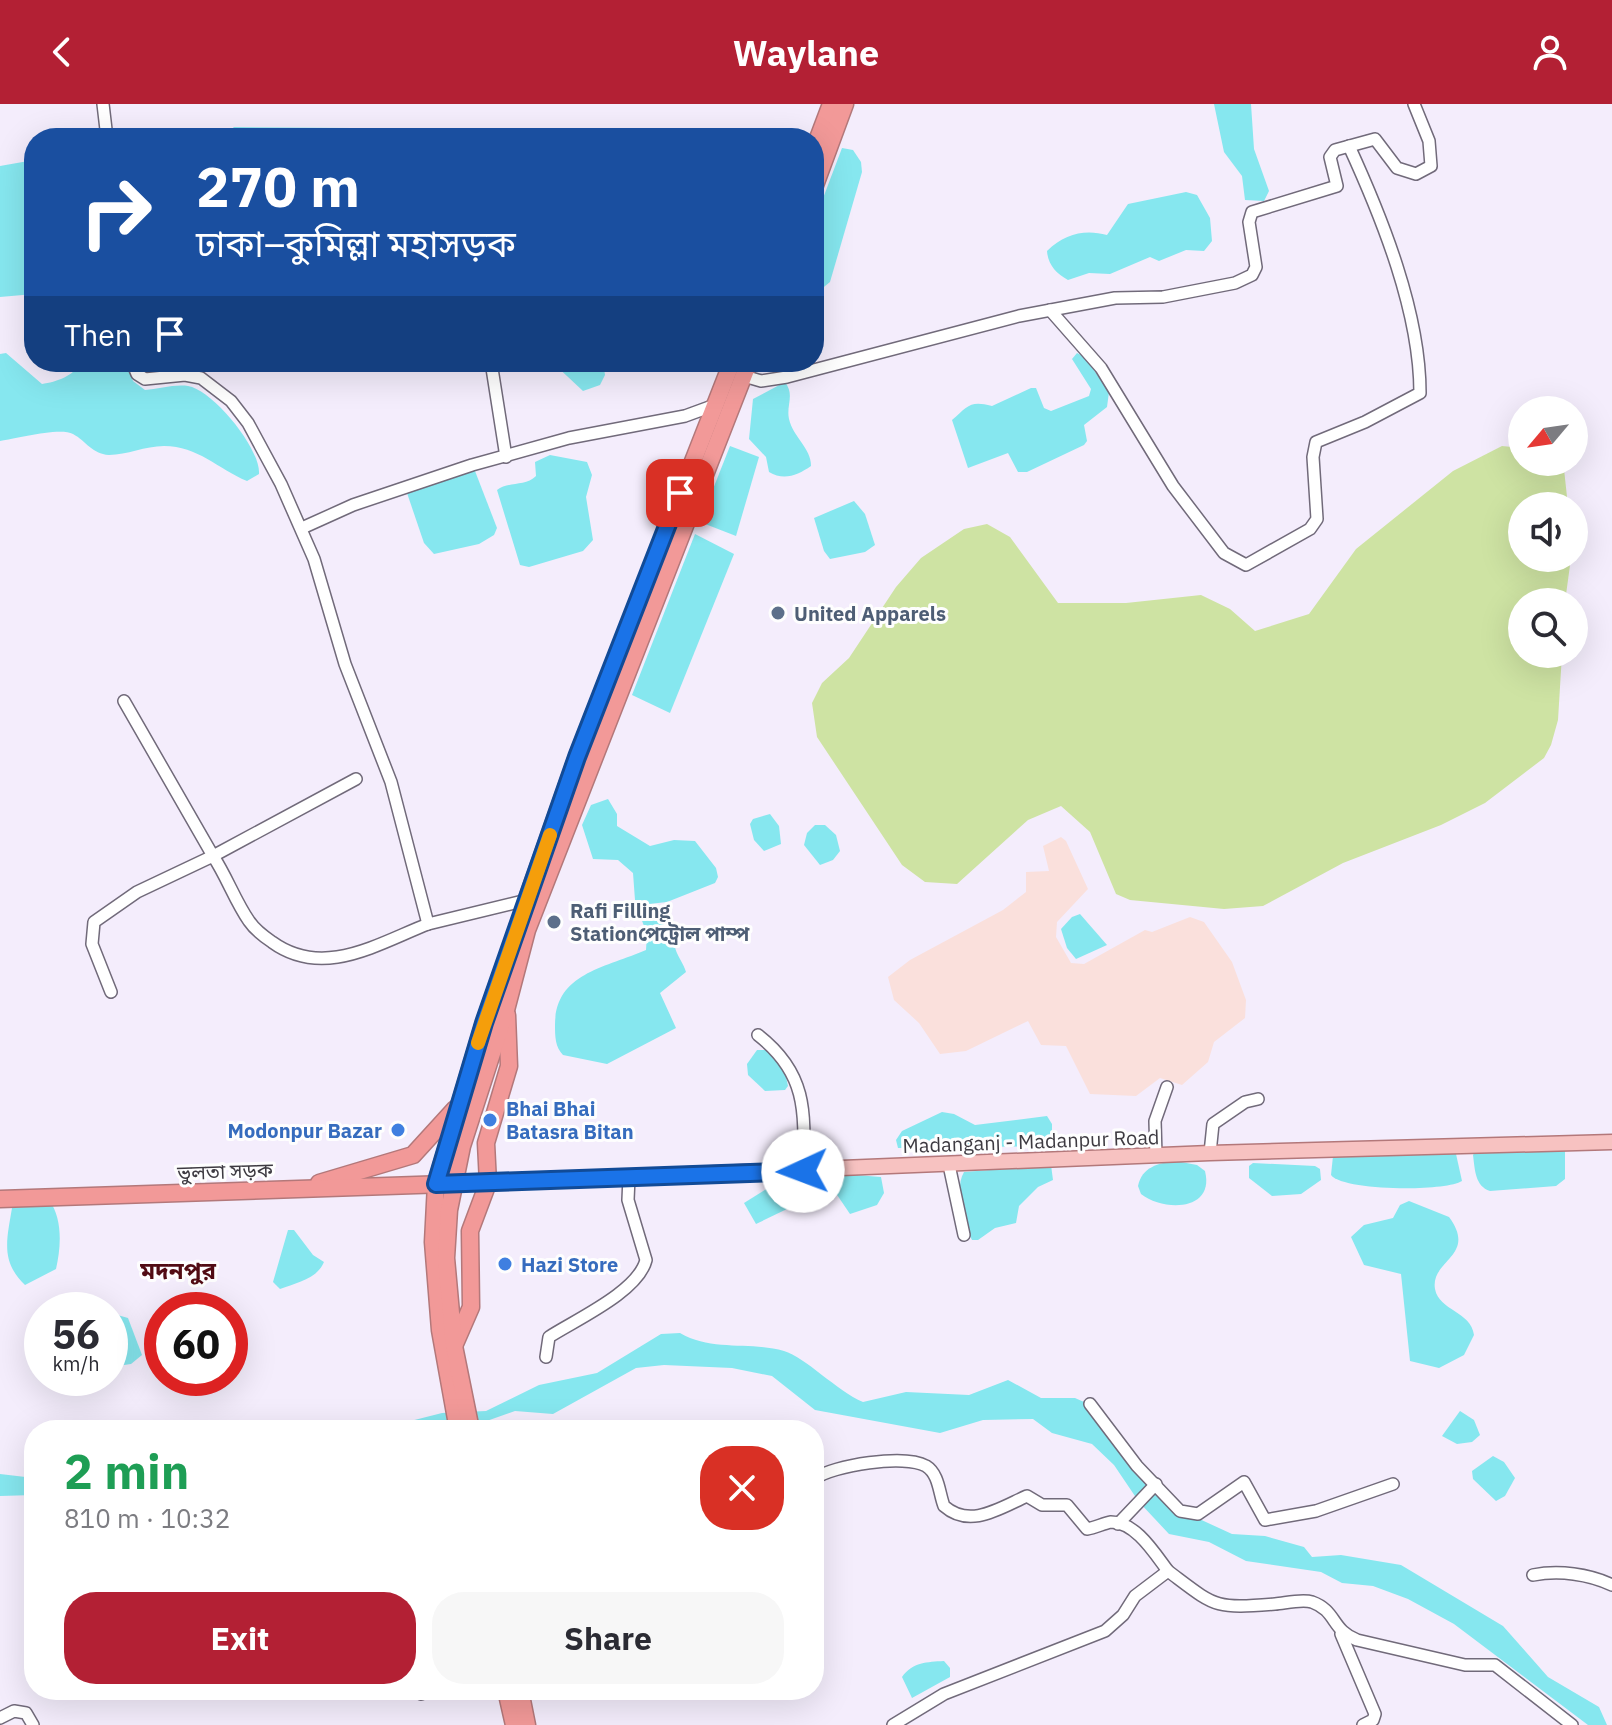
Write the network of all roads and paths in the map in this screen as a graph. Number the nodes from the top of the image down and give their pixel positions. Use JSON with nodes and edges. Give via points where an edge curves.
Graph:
{"nodes":[{"id":1,"x":103,"y":104,"type":"edge"},
{"id":2,"x":845,"y":104,"type":"edge"},
{"id":3,"x":1414,"y":104,"type":"edge"},
{"id":4,"x":826,"y":106,"type":"edge"},
{"id":5,"x":106,"y":128,"type":"edge"},
{"id":6,"x":820,"y":128,"type":"edge"},
{"id":7,"x":1349,"y":146,"type":"junction"},
{"id":8,"x":824,"y":161,"type":"edge"},
{"id":9,"x":1050,"y":310,"type":"junction"},
{"id":10,"x":824,"y":367,"type":"edge"},
{"id":11,"x":136,"y":372,"type":"edge"},
{"id":12,"x":493,"y":372,"type":"edge"},
{"id":13,"x":728,"y":372,"type":"edge"},
{"id":14,"x":746,"y":372,"type":"edge"},
{"id":15,"x":750,"y":372,"type":"edge"},
{"id":16,"x":805,"y":372,"type":"edge"},
{"id":17,"x":715,"y":405,"type":"junction"},
{"id":18,"x":506,"y":457,"type":"junction"},
{"id":19,"x":302,"y":528,"type":"junction"},
{"id":20,"x":124,"y":701,"type":"dead end"},
{"id":21,"x":356,"y":779,"type":"dead end"},
{"id":22,"x":213,"y":856,"type":"junction"},
{"id":23,"x":527,"y":900,"type":"junction"},
{"id":24,"x":428,"y":924,"type":"junction"},
{"id":25,"x":111,"y":992,"type":"dead end"},
{"id":26,"x":506,"y":1010,"type":"junction"},
{"id":27,"x":758,"y":1035,"type":"dead end"},
{"id":28,"x":1167,"y":1087,"type":"dead end"},
{"id":29,"x":464,"y":1098,"type":"junction"},
{"id":30,"x":1258,"y":1099,"type":"dead end"},
{"id":31,"x":1612,"y":1142,"type":"edge"},
{"id":32,"x":1210,"y":1153,"type":"junction"},
{"id":33,"x":1156,"y":1156,"type":"junction"},
{"id":34,"x":949,"y":1165,"type":"junction"},
{"id":35,"x":803,"y":1171,"type":"junction"},
{"id":36,"x":629,"y":1177,"type":"junction"},
{"id":37,"x":488,"y":1183,"type":"junction"},
{"id":38,"x":444,"y":1184,"type":"junction"},
{"id":39,"x":307,"y":1188,"type":"junction"},
{"id":40,"x":0,"y":1199,"type":"edge"},
{"id":41,"x":964,"y":1235,"type":"dead end"},
{"id":42,"x":454,"y":1346,"type":"junction"},
{"id":43,"x":546,"y":1357,"type":"dead end"},
{"id":44,"x":459,"y":1402,"type":"junction"},
{"id":45,"x":1090,"y":1404,"type":"dead end"},
{"id":46,"x":458,"y":1420,"type":"edge"},
{"id":47,"x":467,"y":1420,"type":"edge"},
{"id":48,"x":824,"y":1473,"type":"edge"},
{"id":49,"x":1156,"y":1484,"type":"junction"},
{"id":50,"x":1393,"y":1484,"type":"dead end"},
{"id":51,"x":1118,"y":1524,"type":"junction"},
{"id":52,"x":1168,"y":1571,"type":"junction"},
{"id":53,"x":1533,"y":1575,"type":"dead end"},
{"id":54,"x":1612,"y":1585,"type":"edge"},
{"id":55,"x":1341,"y":1634,"type":"junction"},
{"id":56,"x":508,"y":1700,"type":"edge"},
{"id":57,"x":522,"y":1700,"type":"edge"},
{"id":58,"x":0,"y":1718,"type":"edge"},
{"id":59,"x":33,"y":1725,"type":"edge"},
{"id":60,"x":514,"y":1725,"type":"edge"},
{"id":61,"x":527,"y":1725,"type":"edge"},
{"id":62,"x":893,"y":1725,"type":"edge"},
{"id":63,"x":1363,"y":1725,"type":"edge"},
{"id":64,"x":1572,"y":1725,"type":"edge"}],
"edges":[{"from":1,"to":5,"type":"street"},
{"from":2,"to":8,"type":"highway"},
{"from":3,"to":7,"type":"street","via":[[1432,152],[1431,166],[1416,174],[1397,168],[1375,139]]},
{"from":4,"to":6,"type":"highway"},
{"from":7,"to":9,"type":"street","via":[[1330,157],[1338,182],[1334,187],[1252,212],[1256,267],[1243,280],[1163,297],[1115,298]]},
{"from":7,"to":9,"type":"street","via":[[1396,265],[1420,393],[1316,442],[1317,519],[1279,548],[1240,564],[1216,546],[1101,368]]},
{"from":9,"to":10,"type":"street"},
{"from":11,"to":19,"type":"street","via":[[145,379],[201,378],[231,401],[248,423]]},
{"from":12,"to":18,"type":"street"},
{"from":13,"to":17,"type":"highway"},
{"from":14,"to":26,"type":"highway","via":[[527,930]]},
{"from":15,"to":16,"type":"street","via":[[761,381]]},
{"from":17,"to":18,"type":"street"},
{"from":17,"to":23,"type":"highway","via":[[577,757]]},
{"from":18,"to":19,"type":"street","via":[[376,496]]},
{"from":19,"to":24,"type":"street","via":[[345,664],[391,782]]},
{"from":20,"to":22,"type":"street"},
{"from":21,"to":22,"type":"street"},
{"from":22,"to":24,"type":"street","via":[[256,931],[298,956],[347,957]]},
{"from":22,"to":25,"type":"street","via":[[137,892],[94,922],[92,944]]},
{"from":23,"to":24,"type":"street"},
{"from":23,"to":29,"type":"highway"},
{"from":26,"to":37,"type":"highway","via":[[509,1066],[486,1143]]},
{"from":26,"to":38,"type":"highway"},
{"from":27,"to":35,"type":"street","via":[[777,1051],[801,1094]]},
{"from":28,"to":33,"type":"street","via":[[1155,1121]]},
{"from":29,"to":38,"type":"highway"},
{"from":29,"to":39,"type":"highway","via":[[413,1155]]},
{"from":30,"to":32,"type":"street","via":[[1213,1124]]},
{"from":31,"to":32,"type":"main road","name":"Madanganj - Madanpur Road"},
{"from":32,"to":33,"type":"main road","name":"Madanganj - Madanpur Road"},
{"from":33,"to":34,"type":"main road","name":"Madanganj - Madanpur Road"},
{"from":34,"to":35,"type":"main road","name":"Madanganj - Madanpur Road"},
{"from":34,"to":41,"type":"street"},
{"from":35,"to":36,"type":"main road","name":"Madanganj - Madanpur Road"},
{"from":36,"to":37,"type":"main road","name":"Madanganj - Madanpur Road"},
{"from":36,"to":43,"type":"street","via":[[628,1200],[645,1267],[619,1293],[549,1337]]},
{"from":37,"to":38,"type":"main road","name":"Madanganj - Madanpur Road"},
{"from":37,"to":42,"type":"highway","via":[[470,1231],[471,1307]]},
{"from":38,"to":39,"type":"highway","name":"ভুলতা সড়ক"},
{"from":38,"to":42,"type":"highway"},
{"from":38,"to":44,"type":"highway","via":[[435,1271],[440,1330]]},
{"from":39,"to":40,"type":"highway","name":"ভুলতা সড়ক"},
{"from":42,"to":44,"type":"highway"},
{"from":44,"to":46,"type":"highway"},
{"from":44,"to":47,"type":"highway"},
{"from":45,"to":49,"type":"street"},
{"from":48,"to":51,"type":"street","via":[[852,1465],[919,1464],[935,1475],[944,1506],[965,1517],[1031,1496],[1042,1505],[1071,1507],[1087,1529]]},
{"from":49,"to":50,"type":"street","via":[[1180,1511],[1198,1514],[1244,1482],[1265,1520],[1316,1511]]},
{"from":49,"to":51,"type":"street"},
{"from":51,"to":52,"type":"street","via":[[1148,1544]]},
{"from":52,"to":55,"type":"street","via":[[1194,1594],[1219,1605],[1309,1601],[1326,1609]]},
{"from":52,"to":62,"type":"street","via":[[1135,1596],[1105,1631],[944,1694]]},
{"from":53,"to":54,"type":"street","via":[[1551,1572]]},
{"from":55,"to":63,"type":"street","via":[[1375,1714]]},
{"from":55,"to":64,"type":"street","via":[[1465,1665],[1495,1665]]},
{"from":56,"to":60,"type":"highway"},
{"from":57,"to":61,"type":"highway"},
{"from":58,"to":59,"type":"street","via":[[14,1711],[26,1713]]}]}
